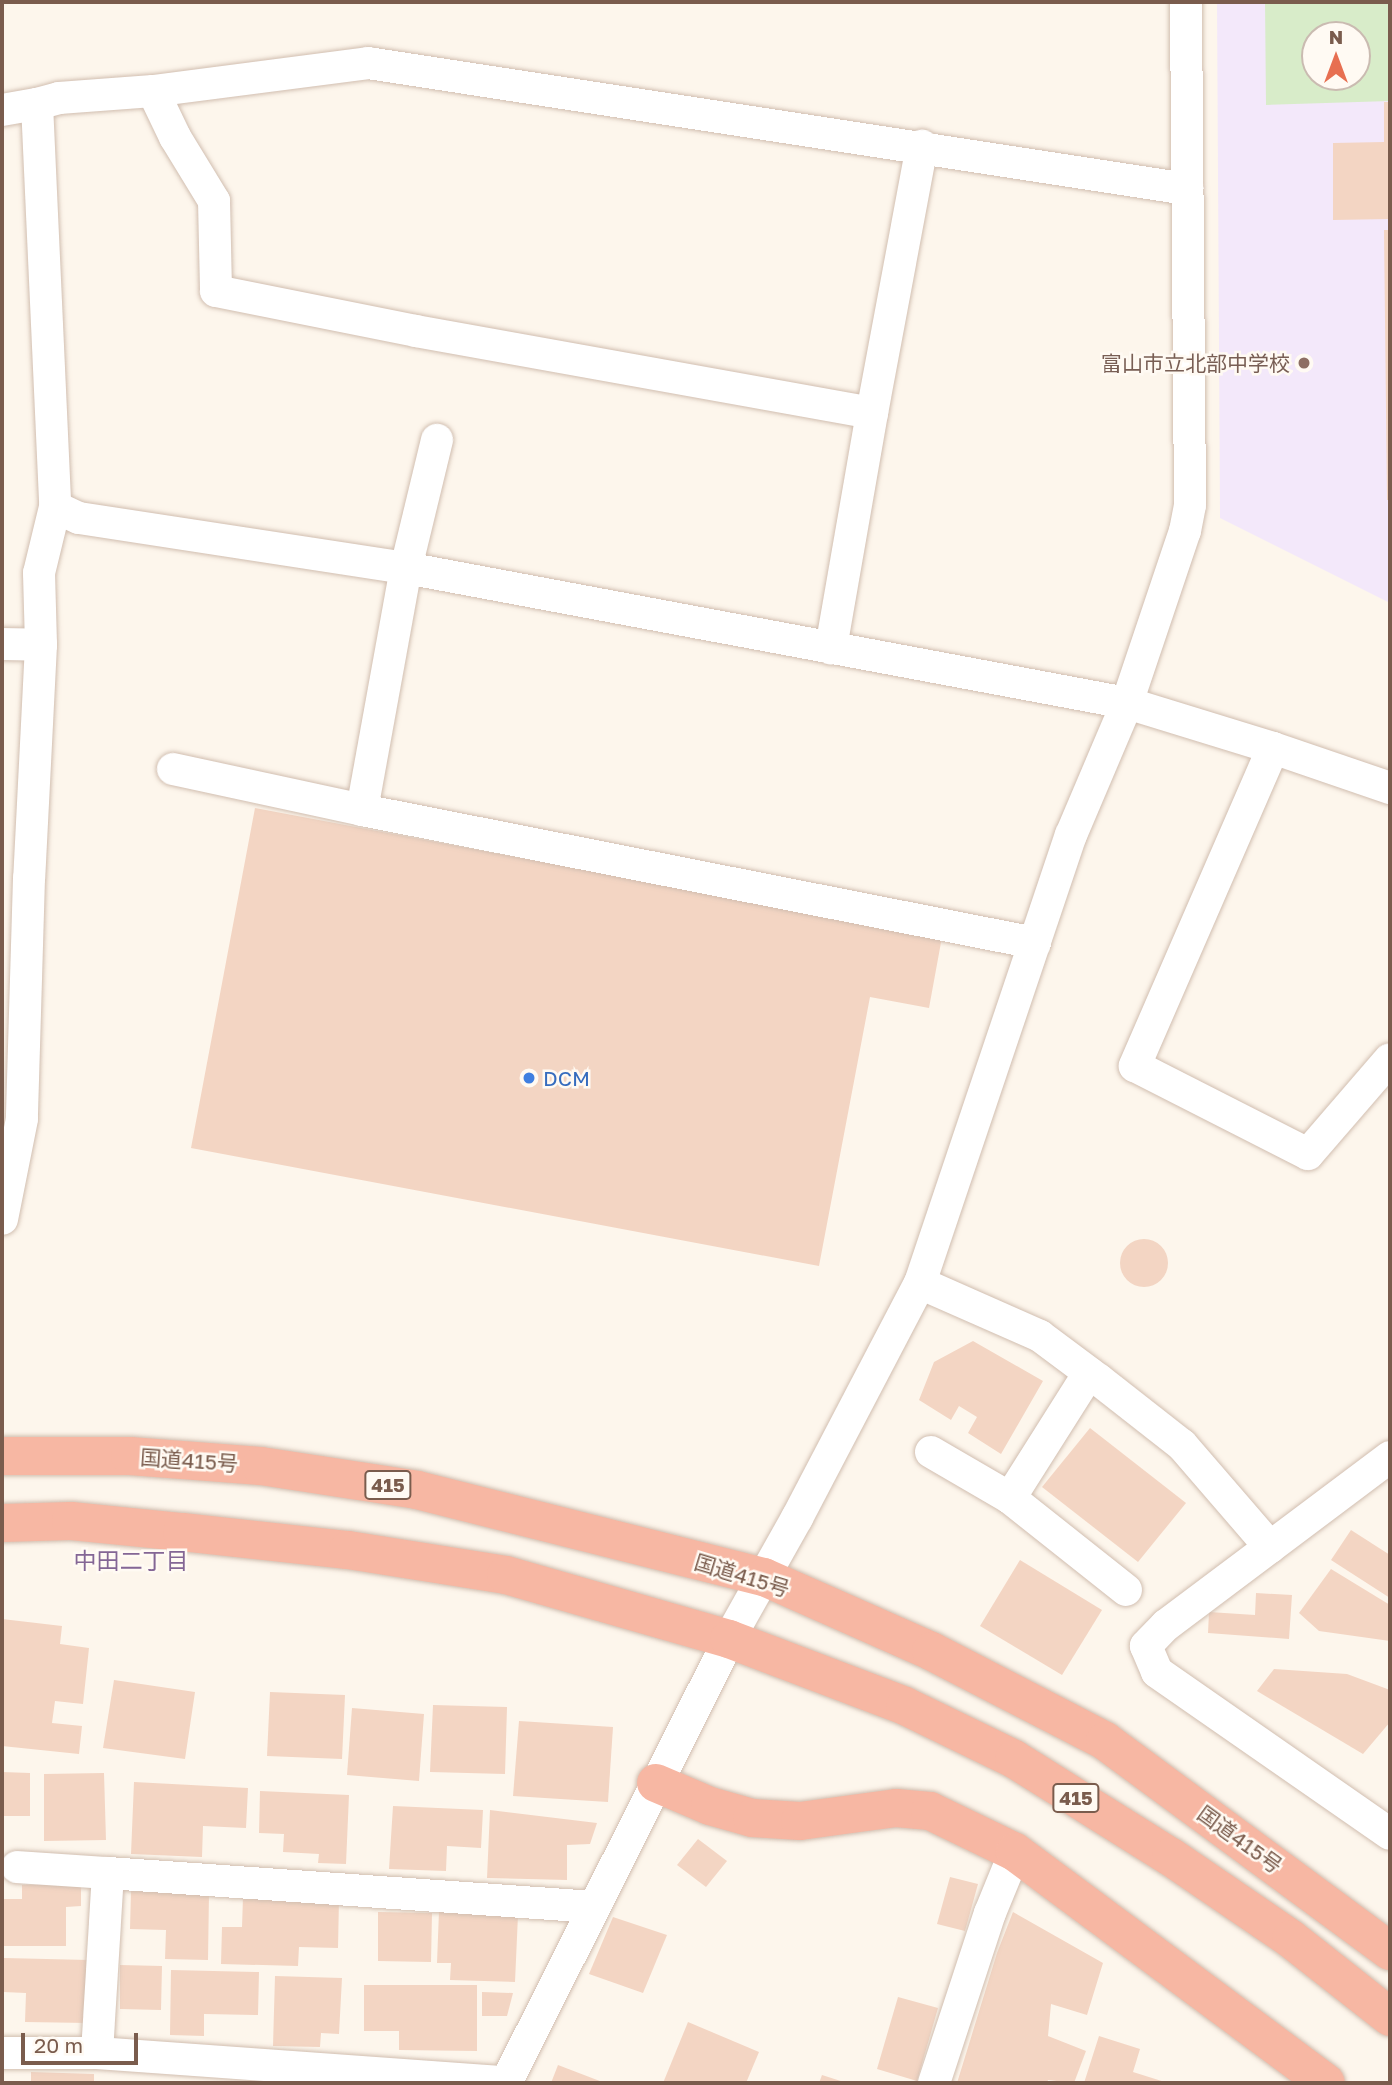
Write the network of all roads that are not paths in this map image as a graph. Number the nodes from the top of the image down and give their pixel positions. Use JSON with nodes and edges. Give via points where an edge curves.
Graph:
{"nodes":[{"id":1,"x":1186,"y":2,"type":"edge"},
{"id":2,"x":153,"y":90,"type":"junction"},
{"id":3,"x":37,"y":104,"type":"junction"},
{"id":4,"x":2,"y":110,"type":"edge"},
{"id":5,"x":922,"y":146,"type":"junction"},
{"id":6,"x":1187,"y":188,"type":"junction"},
{"id":7,"x":872,"y":413,"type":"junction"},
{"id":8,"x":437,"y":440,"type":"dead end"},
{"id":9,"x":55,"y":507,"type":"junction"},
{"id":10,"x":406,"y":568,"type":"junction"},
{"id":11,"x":2,"y":644,"type":"edge"},
{"id":12,"x":41,"y":645,"type":"junction"},
{"id":13,"x":831,"y":648,"type":"junction"},
{"id":14,"x":1127,"y":703,"type":"junction"},
{"id":15,"x":1273,"y":748,"type":"junction"},
{"id":16,"x":173,"y":769,"type":"dead end"},
{"id":17,"x":1390,"y":788,"type":"edge"},
{"id":18,"x":362,"y":810,"type":"junction"},
{"id":19,"x":16,"y":877,"type":"edge"},
{"id":20,"x":1035,"y":943,"type":"junction"},
{"id":21,"x":1390,"y":1059,"type":"edge"},
{"id":22,"x":12,"y":1119,"type":"edge"},
{"id":23,"x":2,"y":1219,"type":"edge"},
{"id":24,"x":920,"y":1283,"type":"junction"},
{"id":25,"x":1089,"y":1373,"type":"junction"},
{"id":26,"x":931,"y":1452,"type":"dead end"},
{"id":27,"x":2,"y":1456,"type":"edge"},
{"id":28,"x":1390,"y":1457,"type":"edge"},
{"id":29,"x":1010,"y":1498,"type":"junction"},
{"id":30,"x":2,"y":1523,"type":"edge"},
{"id":31,"x":1270,"y":1547,"type":"junction"},
{"id":32,"x":764,"y":1577,"type":"junction"},
{"id":33,"x":1126,"y":1590,"type":"dead end"},
{"id":34,"x":730,"y":1639,"type":"junction"},
{"id":35,"x":656,"y":1783,"type":"junction"},
{"id":36,"x":1390,"y":1834,"type":"edge"},
{"id":37,"x":1015,"y":1852,"type":"junction"},
{"id":38,"x":17,"y":1867,"type":"dead end"},
{"id":39,"x":108,"y":1873,"type":"junction"},
{"id":40,"x":592,"y":1907,"type":"junction"},
{"id":41,"x":1390,"y":1951,"type":"edge"},
{"id":42,"x":1390,"y":2017,"type":"edge"},
{"id":43,"x":2,"y":2053,"type":"edge"},
{"id":44,"x":97,"y":2053,"type":"junction"},
{"id":45,"x":1307,"y":2077,"type":"edge"},
{"id":46,"x":506,"y":2083,"type":"edge"},
{"id":47,"x":934,"y":2083,"type":"edge"}],
"edges":[{"from":1,"to":6,"type":"street"},
{"from":2,"to":3,"type":"street"},
{"from":2,"to":5,"type":"street","via":[[368,63]]},
{"from":2,"to":7,"type":"street","via":[[214,201],[216,291]]},
{"from":3,"to":4,"type":"street"},
{"from":3,"to":9,"type":"street"},
{"from":5,"to":6,"type":"street"},
{"from":5,"to":7,"type":"street"},
{"from":6,"to":14,"type":"street","via":[[1191,505]]},
{"from":7,"to":13,"type":"street"},
{"from":8,"to":10,"type":"street"},
{"from":9,"to":10,"type":"street","via":[[79,518]]},
{"from":9,"to":12,"type":"street","via":[[39,573]]},
{"from":10,"to":13,"type":"street"},
{"from":10,"to":18,"type":"street"},
{"from":11,"to":12,"type":"street"},
{"from":12,"to":19,"type":"street"},
{"from":13,"to":14,"type":"street"},
{"from":14,"to":15,"type":"street"},
{"from":14,"to":20,"type":"street","via":[[1071,835]]},
{"from":15,"to":17,"type":"street"},
{"from":15,"to":21,"type":"street","via":[[1135,1066],[1308,1154]]},
{"from":16,"to":18,"type":"street"},
{"from":18,"to":20,"type":"street"},
{"from":19,"to":22,"type":"street"},
{"from":20,"to":24,"type":"street"},
{"from":22,"to":23,"type":"street"},
{"from":24,"to":25,"type":"street","via":[[1040,1336]]},
{"from":24,"to":32,"type":"street"},
{"from":25,"to":29,"type":"street"},
{"from":25,"to":31,"type":"street","via":[[1182,1445]]},
{"from":26,"to":29,"type":"street"},
{"from":27,"to":32,"type":"highway","name":"国道415号","number":"415","via":[[130,1456],[261,1465],[417,1490]]},
{"from":28,"to":31,"type":"street"},
{"from":29,"to":33,"type":"street"},
{"from":30,"to":34,"type":"highway","number":"415","via":[[71,1521],[182,1532],[348,1550],[493,1573]]},
{"from":31,"to":36,"type":"street","via":[[1166,1625],[1146,1646],[1157,1672]]},
{"from":32,"to":34,"type":"street"},
{"from":32,"to":41,"type":"highway","name":"国道415号","number":"415","via":[[931,1651],[1105,1741]]},
{"from":34,"to":35,"type":"street"},
{"from":34,"to":42,"type":"highway","number":"415","via":[[905,1706],[1014,1759],[1292,1939]]},
{"from":35,"to":37,"type":"highway","via":[[710,1807],[752,1818],[800,1822],[896,1808],[930,1811]]},
{"from":35,"to":40,"type":"street"},
{"from":37,"to":45,"type":"highway"},
{"from":37,"to":47,"type":"street"},
{"from":38,"to":39,"type":"street"},
{"from":39,"to":40,"type":"street"},
{"from":39,"to":44,"type":"street"},
{"from":40,"to":46,"type":"street"},
{"from":43,"to":44,"type":"street"},
{"from":44,"to":46,"type":"street"}]}
